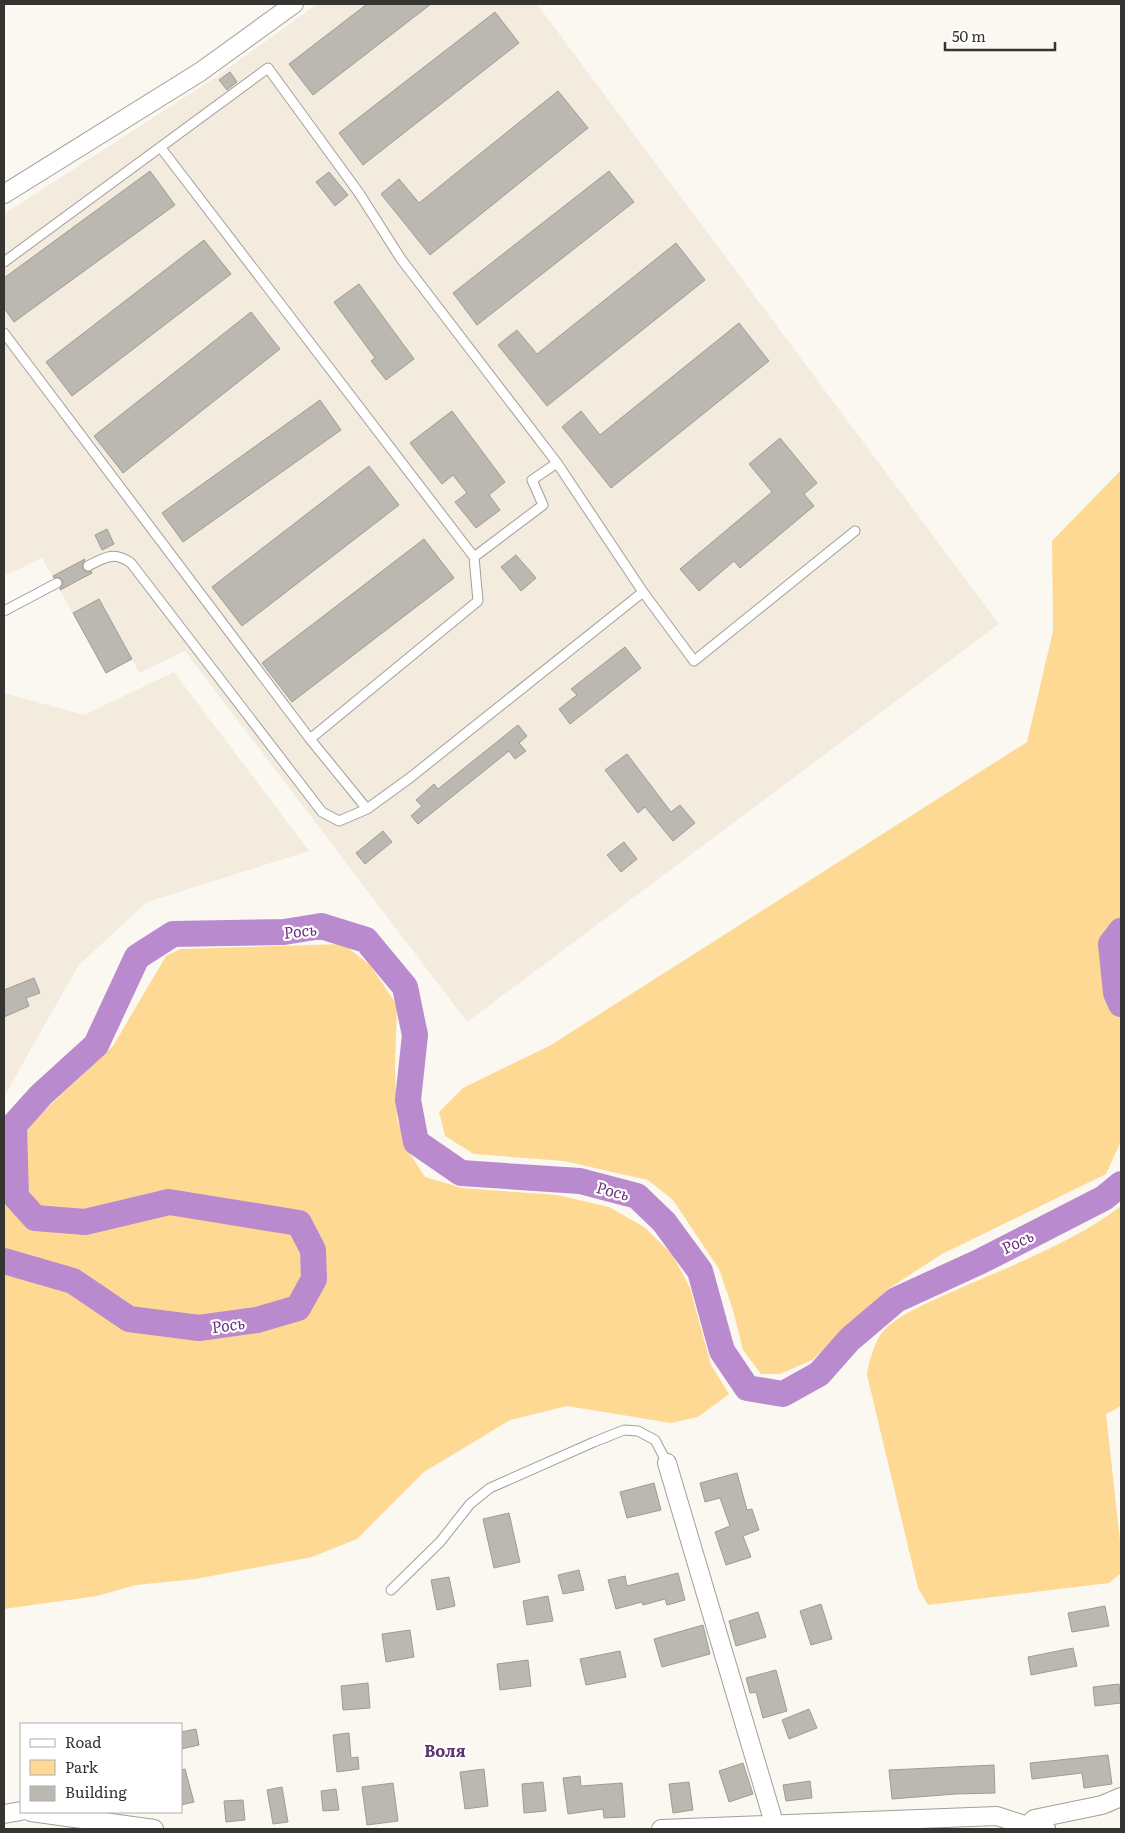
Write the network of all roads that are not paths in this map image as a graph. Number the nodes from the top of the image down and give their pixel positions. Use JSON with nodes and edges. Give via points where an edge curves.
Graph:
{"nodes":[{"id":1,"x":294,"y":4,"type":"edge"},
{"id":2,"x":161,"y":148,"type":"junction"},
{"id":3,"x":4,"y":194,"type":"edge"},
{"id":4,"x":4,"y":262,"type":"edge"},
{"id":5,"x":4,"y":333,"type":"edge"},
{"id":6,"x":557,"y":463,"type":"junction"},
{"id":7,"x":855,"y":531,"type":"dead end"},
{"id":8,"x":474,"y":557,"type":"junction"},
{"id":9,"x":88,"y":566,"type":"dead end"},
{"id":10,"x":57,"y":584,"type":"dead end"},
{"id":11,"x":643,"y":592,"type":"junction"},
{"id":12,"x":4,"y":611,"type":"edge"},
{"id":13,"x":310,"y":739,"type":"junction"},
{"id":14,"x":367,"y":809,"type":"junction"},
{"id":15,"x":667,"y":1463,"type":"joint"},
{"id":16,"x":391,"y":1590,"type":"dead end"},
{"id":17,"x":1121,"y":1797,"type":"edge"},
{"id":18,"x":20,"y":1811,"type":"edge"},
{"id":19,"x":38,"y":1813,"type":"edge"},
{"id":20,"x":4,"y":1814,"type":"edge"},
{"id":21,"x":774,"y":1823,"type":"junction"},
{"id":22,"x":1027,"y":1826,"type":"junction"},
{"id":23,"x":154,"y":1829,"type":"edge"},
{"id":24,"x":662,"y":1829,"type":"edge"},
{"id":25,"x":1046,"y":1829,"type":"edge"}],
"edges":[{"from":1,"to":3,"type":"street","via":[[200,72]]},
{"from":2,"to":4,"type":"lane"},
{"from":2,"to":6,"type":"lane","via":[[268,68],[359,193],[401,259]]},
{"from":2,"to":8,"type":"lane"},
{"from":5,"to":13,"type":"lane"},
{"from":6,"to":8,"type":"lane","via":[[532,480],[543,505]]},
{"from":6,"to":11,"type":"lane"},
{"from":7,"to":11,"type":"lane","via":[[694,661]]},
{"from":8,"to":13,"type":"lane","via":[[478,600]]},
{"from":9,"to":14,"type":"lane","via":[[109,556],[123,557],[131,563],[322,812],[339,820]]},
{"from":10,"to":12,"type":"lane"},
{"from":11,"to":14,"type":"lane","via":[[411,778]]},
{"from":13,"to":14,"type":"lane"},
{"from":15,"to":16,"type":"lane","via":[[655,1440],[638,1431],[624,1430],[490,1488],[470,1504],[440,1542]]},
{"from":15,"to":21,"type":"street"},
{"from":17,"to":22,"type":"street","via":[[1102,1805],[1034,1819]]},
{"from":18,"to":20,"type":"street"},
{"from":19,"to":23,"type":"street"},
{"from":21,"to":22,"type":"street","via":[[997,1816]]},
{"from":21,"to":24,"type":"street"},
{"from":22,"to":25,"type":"street"}]}
